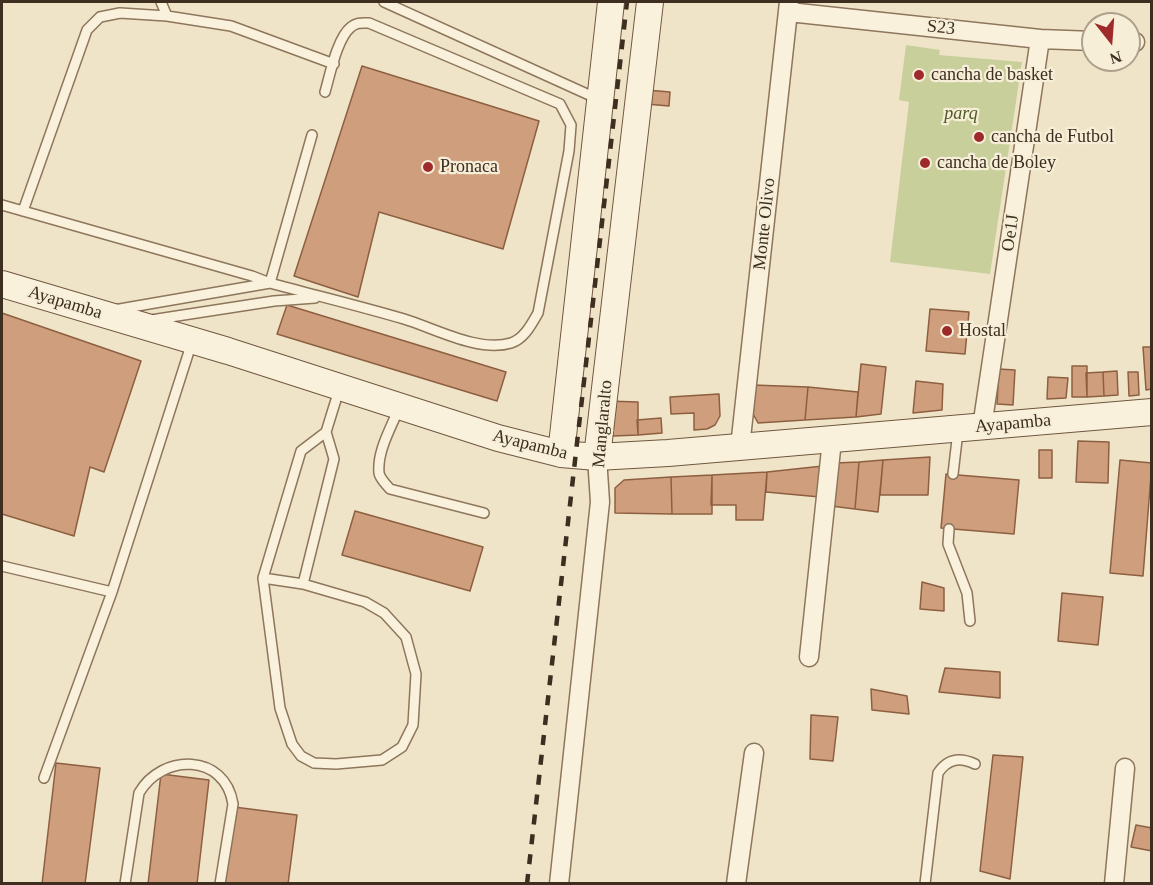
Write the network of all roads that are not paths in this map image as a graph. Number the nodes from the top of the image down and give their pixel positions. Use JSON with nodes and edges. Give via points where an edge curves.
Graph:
{"nodes":[{"id":1,"x":161,"y":2,"type":"edge"},
{"id":2,"x":384,"y":2,"type":"edge"},
{"id":3,"x":611,"y":2,"type":"edge"},
{"id":4,"x":650,"y":2,"type":"edge"},
{"id":5,"x":789,"y":7,"type":"edge"},
{"id":6,"x":167,"y":16,"type":"junction"},
{"id":7,"x":1040,"y":39,"type":"junction"},
{"id":8,"x":1081,"y":41,"type":"edge"},
{"id":9,"x":334,"y":64,"type":"junction"},
{"id":10,"x":325,"y":92,"type":"dead end"},
{"id":11,"x":601,"y":100,"type":"junction"},
{"id":12,"x":312,"y":135,"type":"dead end"},
{"id":13,"x":2,"y":205,"type":"edge"},
{"id":14,"x":23,"y":211,"type":"junction"},
{"id":15,"x":270,"y":283,"type":"junction"},
{"id":16,"x":2,"y":284,"type":"edge"},
{"id":17,"x":324,"y":297,"type":"junction"},
{"id":18,"x":97,"y":313,"type":"junction"},
{"id":19,"x":131,"y":323,"type":"junction"},
{"id":20,"x":193,"y":341,"type":"junction"},
{"id":21,"x":340,"y":387,"type":"junction"},
{"id":22,"x":400,"y":406,"type":"junction"},
{"id":23,"x":1152,"y":412,"type":"edge"},
{"id":24,"x":970,"y":428,"type":"junction"},
{"id":25,"x":326,"y":432,"type":"junction"},
{"id":26,"x":832,"y":440,"type":"junction"},
{"id":27,"x":740,"y":447,"type":"junction"},
{"id":28,"x":561,"y":454,"type":"junction"},
{"id":29,"x":597,"y":457,"type":"junction"},
{"id":30,"x":953,"y":474,"type":"dead end"},
{"id":31,"x":484,"y":513,"type":"dead end"},
{"id":32,"x":949,"y":529,"type":"dead end"},
{"id":33,"x":2,"y":566,"type":"edge"},
{"id":34,"x":263,"y":578,"type":"junction"},
{"id":35,"x":303,"y":584,"type":"junction"},
{"id":36,"x":112,"y":592,"type":"junction"},
{"id":37,"x":970,"y":621,"type":"dead end"},
{"id":38,"x":809,"y":657,"type":"dead end"},
{"id":39,"x":754,"y":753,"type":"dead end"},
{"id":40,"x":975,"y":764,"type":"dead end"},
{"id":41,"x":1125,"y":768,"type":"dead end"},
{"id":42,"x":44,"y":778,"type":"dead end"},
{"id":43,"x":125,"y":884,"type":"edge"},
{"id":44,"x":220,"y":884,"type":"edge"},
{"id":45,"x":559,"y":884,"type":"edge"},
{"id":46,"x":736,"y":884,"type":"edge"},
{"id":47,"x":925,"y":884,"type":"edge"},
{"id":48,"x":1114,"y":884,"type":"edge"}],
"edges":[{"from":1,"to":6,"type":"lane"},
{"from":2,"to":11,"type":"lane"},
{"from":3,"to":11,"type":"main road","name":"Manglaralto"},
{"from":4,"to":29,"type":"main road","name":"Manglaralto"},
{"from":5,"to":7,"type":"street","name":"S23"},
{"from":5,"to":27,"type":"street","name":"Monte Olivo"},
{"from":6,"to":9,"type":"lane","via":[[231,27]]},
{"from":6,"to":14,"type":"lane","via":[[120,13],[100,17],[87,30]]},
{"from":7,"to":8,"type":"street","name":"S23"},
{"from":7,"to":24,"type":"street","name":"Oe1J"},
{"from":9,"to":10,"type":"lane"},
{"from":9,"to":17,"type":"lane","via":[[340,42],[350,28],[369,23],[560,104],[571,125],[538,314],[526,333],[513,343],[497,346],[465,340]]},
{"from":11,"to":28,"type":"main road","name":"Manglaralto"},
{"from":12,"to":15,"type":"lane"},
{"from":13,"to":14,"type":"lane"},
{"from":14,"to":15,"type":"lane"},
{"from":15,"to":17,"type":"lane"},
{"from":15,"to":18,"type":"lane"},
{"from":16,"to":18,"type":"main road","name":"Ayapamba"},
{"from":17,"to":19,"type":"lane"},
{"from":18,"to":19,"type":"main road","name":"Ayapamba"},
{"from":19,"to":20,"type":"main road","name":"Ayapamba"},
{"from":20,"to":21,"type":"main road","name":"Ayapamba"},
{"from":20,"to":36,"type":"lane"},
{"from":21,"to":22,"type":"main road","name":"Ayapamba"},
{"from":21,"to":25,"type":"lane"},
{"from":22,"to":28,"type":"main road","name":"Ayapamba"},
{"from":22,"to":31,"type":"lane","via":[[383,446],[379,474],[382,480],[390,489]]},
{"from":23,"to":24,"type":"main road","name":"Ayapamba"},
{"from":24,"to":26,"type":"main road","name":"Ayapamba"},
{"from":24,"to":30,"type":"lane"},
{"from":25,"to":34,"type":"lane","via":[[301,451]]},
{"from":25,"to":35,"type":"lane","via":[[334,459]]},
{"from":26,"to":27,"type":"main road","name":"Ayapamba"},
{"from":26,"to":38,"type":"street"},
{"from":27,"to":29,"type":"main road","name":"Ayapamba"},
{"from":28,"to":29,"type":"main road","name":"Ayapamba"},
{"from":29,"to":45,"type":"street","name":"Manglaralto","via":[[600,502]]},
{"from":32,"to":37,"type":"lane","via":[[948,544],[967,593]]},
{"from":33,"to":36,"type":"lane"},
{"from":34,"to":35,"type":"lane"},
{"from":34,"to":35,"type":"lane","via":[[280,708],[292,744],[301,756],[314,763],[382,760],[402,747],[413,725],[416,674],[406,637],[384,613],[365,602]]},
{"from":36,"to":42,"type":"lane"},
{"from":39,"to":46,"type":"street"},
{"from":40,"to":47,"type":"lane","via":[[954,760],[938,773]]},
{"from":41,"to":48,"type":"street"},
{"from":43,"to":44,"type":"lane","via":[[139,793],[160,770],[181,764],[204,767],[231,791],[233,804]]}]}
